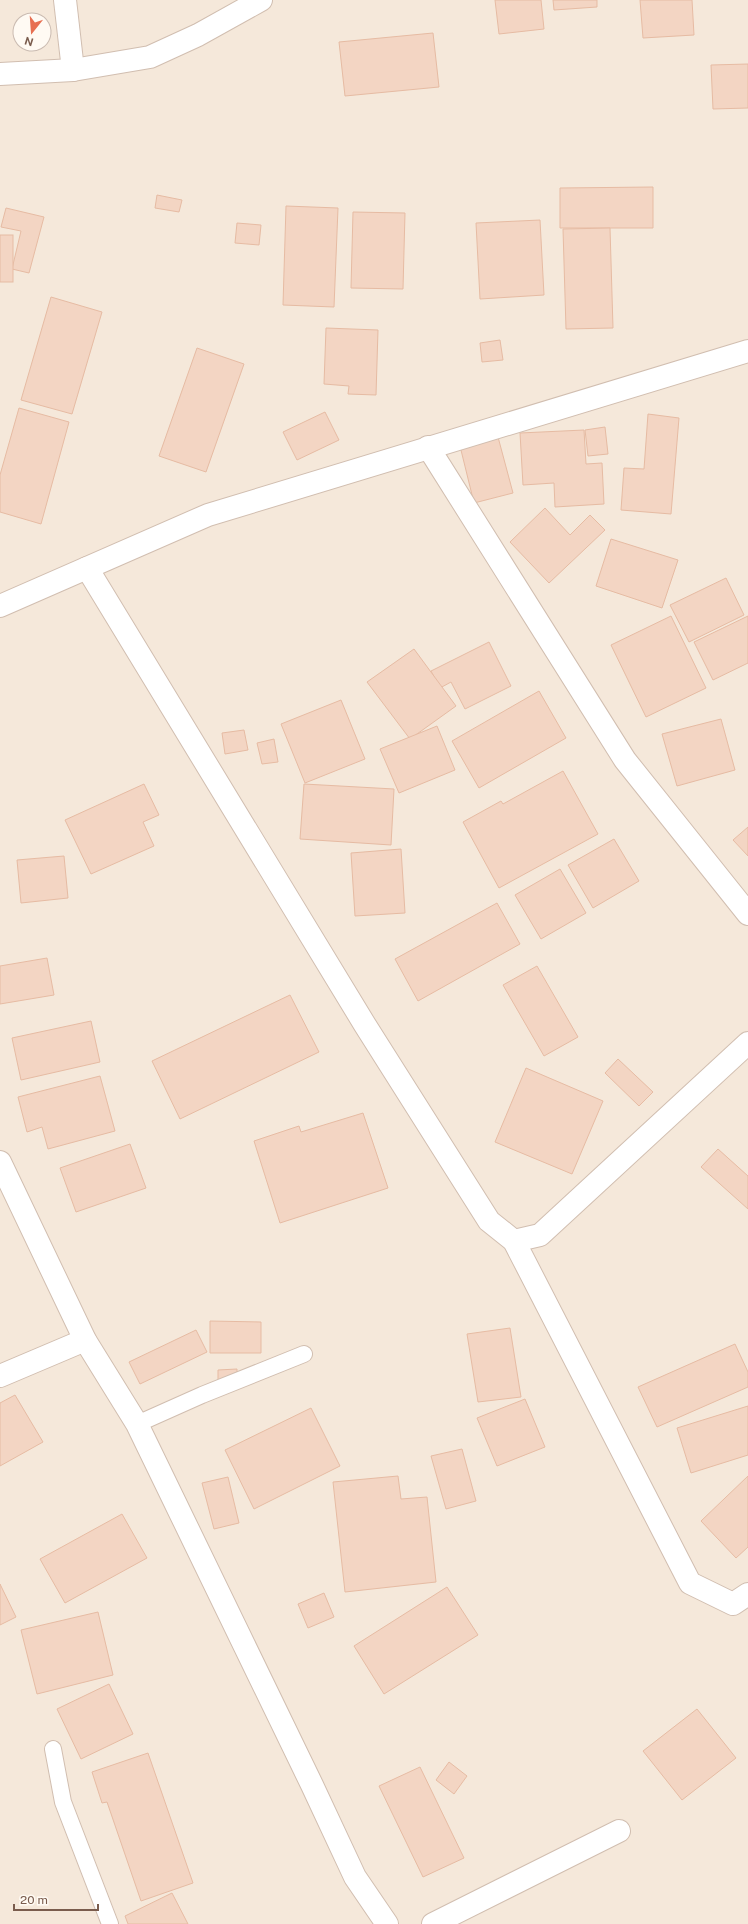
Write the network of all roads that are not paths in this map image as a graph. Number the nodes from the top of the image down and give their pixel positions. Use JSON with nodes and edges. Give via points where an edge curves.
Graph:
{"nodes":[{"id":1,"x":65,"y":0,"type":"edge"},
{"id":2,"x":261,"y":0,"type":"edge"},
{"id":3,"x":73,"y":70,"type":"junction"},
{"id":4,"x":0,"y":74,"type":"edge"},
{"id":5,"x":748,"y":351,"type":"edge"},
{"id":6,"x":428,"y":447,"type":"junction"},
{"id":7,"x":87,"y":568,"type":"junction"},
{"id":8,"x":0,"y":606,"type":"edge"},
{"id":9,"x":748,"y":914,"type":"edge"},
{"id":10,"x":748,"y":1043,"type":"edge"},
{"id":11,"x":0,"y":1162,"type":"edge"},
{"id":12,"x":514,"y":1241,"type":"junction"},
{"id":13,"x":85,"y":1340,"type":"junction"},
{"id":14,"x":304,"y":1354,"type":"dead end"},
{"id":15,"x":0,"y":1376,"type":"edge"},
{"id":16,"x":137,"y":1424,"type":"junction"},
{"id":17,"x":748,"y":1594,"type":"edge"},
{"id":18,"x":53,"y":1749,"type":"dead end"},
{"id":19,"x":619,"y":1831,"type":"dead end"},
{"id":20,"x":110,"y":1924,"type":"edge"},
{"id":21,"x":387,"y":1924,"type":"edge"},
{"id":22,"x":433,"y":1924,"type":"edge"}],
"edges":[{"from":1,"to":3,"type":"street"},
{"from":2,"to":3,"type":"street","via":[[150,58]]},
{"from":3,"to":4,"type":"street"},
{"from":5,"to":6,"type":"street"},
{"from":6,"to":7,"type":"street","via":[[208,515]]},
{"from":6,"to":9,"type":"street","via":[[626,760]]},
{"from":7,"to":8,"type":"street"},
{"from":7,"to":12,"type":"street","via":[[365,1025],[489,1221]]},
{"from":10,"to":12,"type":"street","via":[[540,1235]]},
{"from":11,"to":13,"type":"street"},
{"from":12,"to":17,"type":"street","via":[[690,1583],[733,1604]]},
{"from":13,"to":15,"type":"street"},
{"from":13,"to":16,"type":"street"},
{"from":14,"to":16,"type":"lane"},
{"from":16,"to":21,"type":"street","via":[[355,1877]]},
{"from":18,"to":20,"type":"lane","via":[[63,1802]]},
{"from":19,"to":22,"type":"street"}]}
